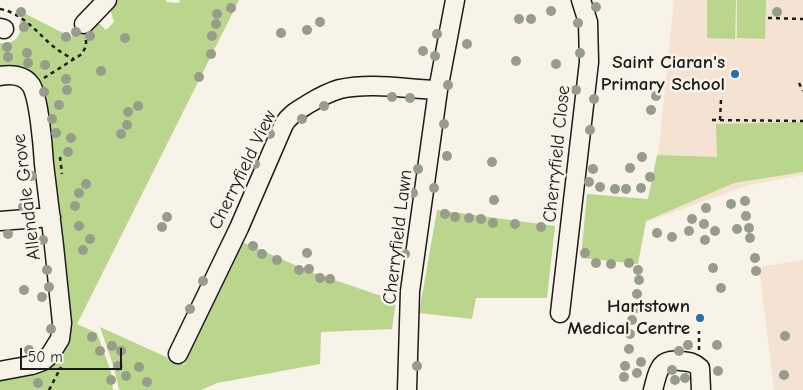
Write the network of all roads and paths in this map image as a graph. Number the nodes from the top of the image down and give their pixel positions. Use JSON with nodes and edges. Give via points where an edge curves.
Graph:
{"nodes":[{"id":1,"x":107,"y":0,"type":"edge"},
{"id":2,"x":455,"y":0,"type":"edge"},
{"id":3,"x":582,"y":0,"type":"edge"},
{"id":4,"x":0,"y":10,"type":"edge"},
{"id":5,"x":768,"y":18,"type":"dead end"},
{"id":6,"x":803,"y":19,"type":"edge"},
{"id":7,"x":85,"y":29,"type":"joint"},
{"id":8,"x":76,"y":59,"type":"junction"},
{"id":9,"x":0,"y":76,"type":"edge"},
{"id":10,"x":799,"y":83,"type":"dead end"},
{"id":11,"x":31,"y":85,"type":"junction"},
{"id":12,"x":438,"y":90,"type":"junction"},
{"id":13,"x":803,"y":92,"type":"edge"},
{"id":14,"x":720,"y":100,"type":"dead end"},
{"id":15,"x":712,"y":120,"type":"dead end"},
{"id":16,"x":720,"y":120,"type":"junction"},
{"id":17,"x":803,"y":121,"type":"edge"},
{"id":18,"x":51,"y":217,"type":"junction"},
{"id":19,"x":0,"y":221,"type":"edge"},
{"id":20,"x":560,"y":313,"type":"dead end"},
{"id":21,"x":178,"y":354,"type":"dead end"},
{"id":22,"x":0,"y":371,"type":"edge"},
{"id":23,"x":407,"y":390,"type":"edge"},
{"id":24,"x":653,"y":390,"type":"edge"},
{"id":25,"x":701,"y":390,"type":"edge"}],
"edges":[{"from":1,"to":7,"type":"street"},
{"from":2,"to":12,"type":"street","name":"Cherryfield Lawn"},
{"from":3,"to":20,"type":"street","name":"Cherryfield Close","via":[[588,22],[588,62]]},
{"from":4,"to":8,"type":"path","via":[[19,16],[56,49]]},
{"from":5,"to":6,"type":"path"},
{"from":7,"to":8,"type":"path","via":[[84,50]]},
{"from":8,"to":11,"type":"path"},
{"from":9,"to":11,"type":"street","via":[[18,76]]},
{"from":10,"to":13,"type":"path"},
{"from":11,"to":18,"type":"street","name":"Allendale Grove","via":[[36,100]]},
{"from":12,"to":21,"type":"street","name":"Cherryfield View","via":[[348,88],[320,97],[291,115]]},
{"from":12,"to":23,"type":"street","name":"Cherryfield Lawn","via":[[410,290]]},
{"from":14,"to":16,"type":"path"},
{"from":15,"to":16,"type":"path"},
{"from":16,"to":17,"type":"path"},
{"from":18,"to":19,"type":"street"},
{"from":18,"to":22,"type":"street","name":"Allendale Grove","via":[[62,323],[60,339],[56,348],[42,361]]},
{"from":24,"to":25,"type":"street","via":[[658,370],[664,362],[673,360],[692,362],[700,368]]}]}
